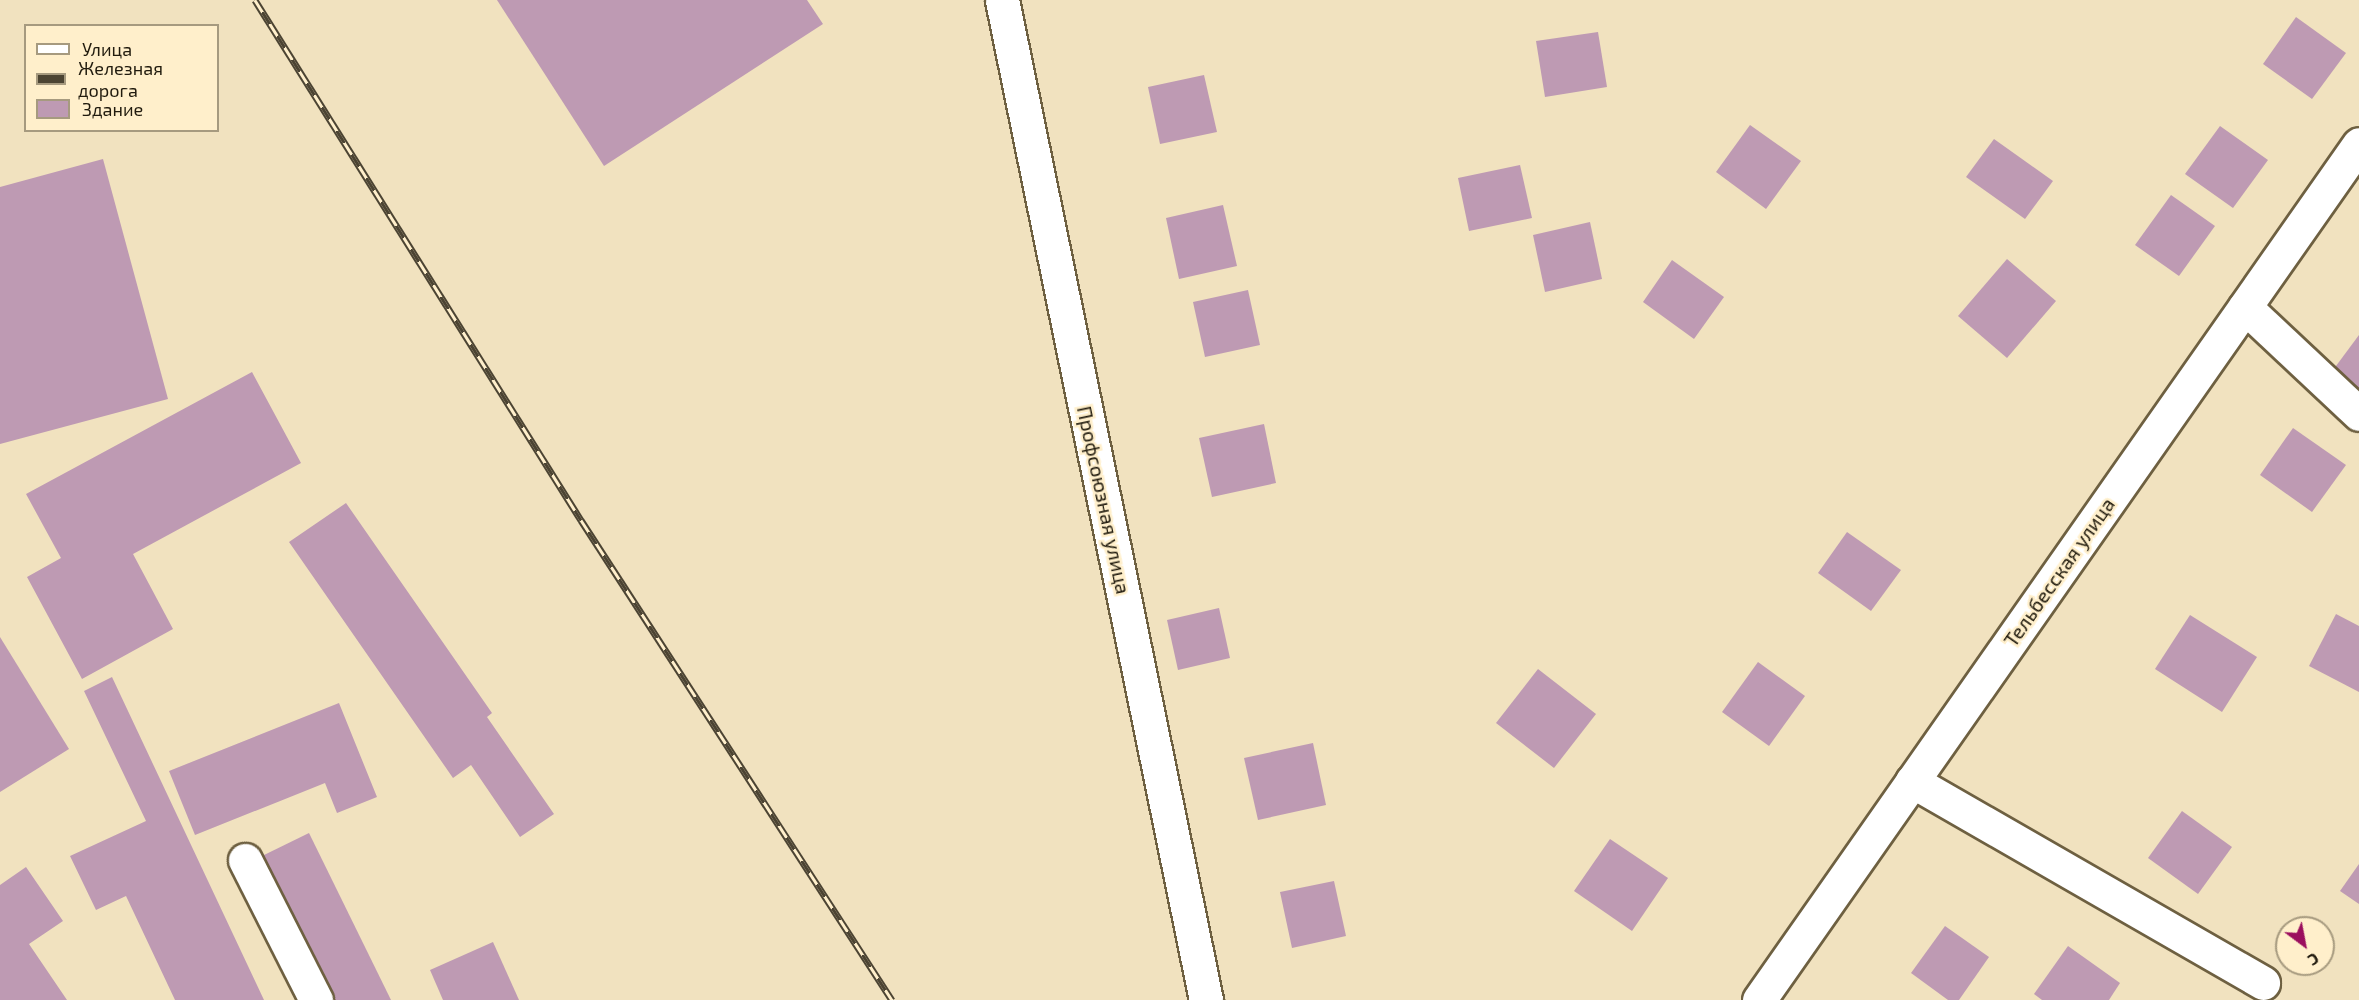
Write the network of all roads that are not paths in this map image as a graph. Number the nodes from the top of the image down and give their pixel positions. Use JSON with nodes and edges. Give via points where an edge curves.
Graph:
{"nodes":[{"id":1,"x":1002,"y":0,"type":"edge"},
{"id":2,"x":2359,"y":144,"type":"edge"},
{"id":3,"x":2245,"y":307,"type":"junction"},
{"id":4,"x":2359,"y":414,"type":"edge"},
{"id":5,"x":1912,"y":781,"type":"junction"},
{"id":6,"x":245,"y":860,"type":"dead end"},
{"id":7,"x":2263,"y":983,"type":"dead end"},
{"id":8,"x":316,"y":1000,"type":"edge"},
{"id":9,"x":1206,"y":1000,"type":"edge"},
{"id":10,"x":1759,"y":1000,"type":"edge"}],
"edges":[{"from":1,"to":9,"type":"street","name":"Профсоюзная улица"},
{"from":2,"to":3,"type":"street","name":"Тельбесская улица"},
{"from":3,"to":4,"type":"street"},
{"from":3,"to":5,"type":"street","name":"Тельбесская улица"},
{"from":5,"to":7,"type":"street"},
{"from":5,"to":10,"type":"street","name":"Тельбесская улица"},
{"from":6,"to":8,"type":"street"}]}
